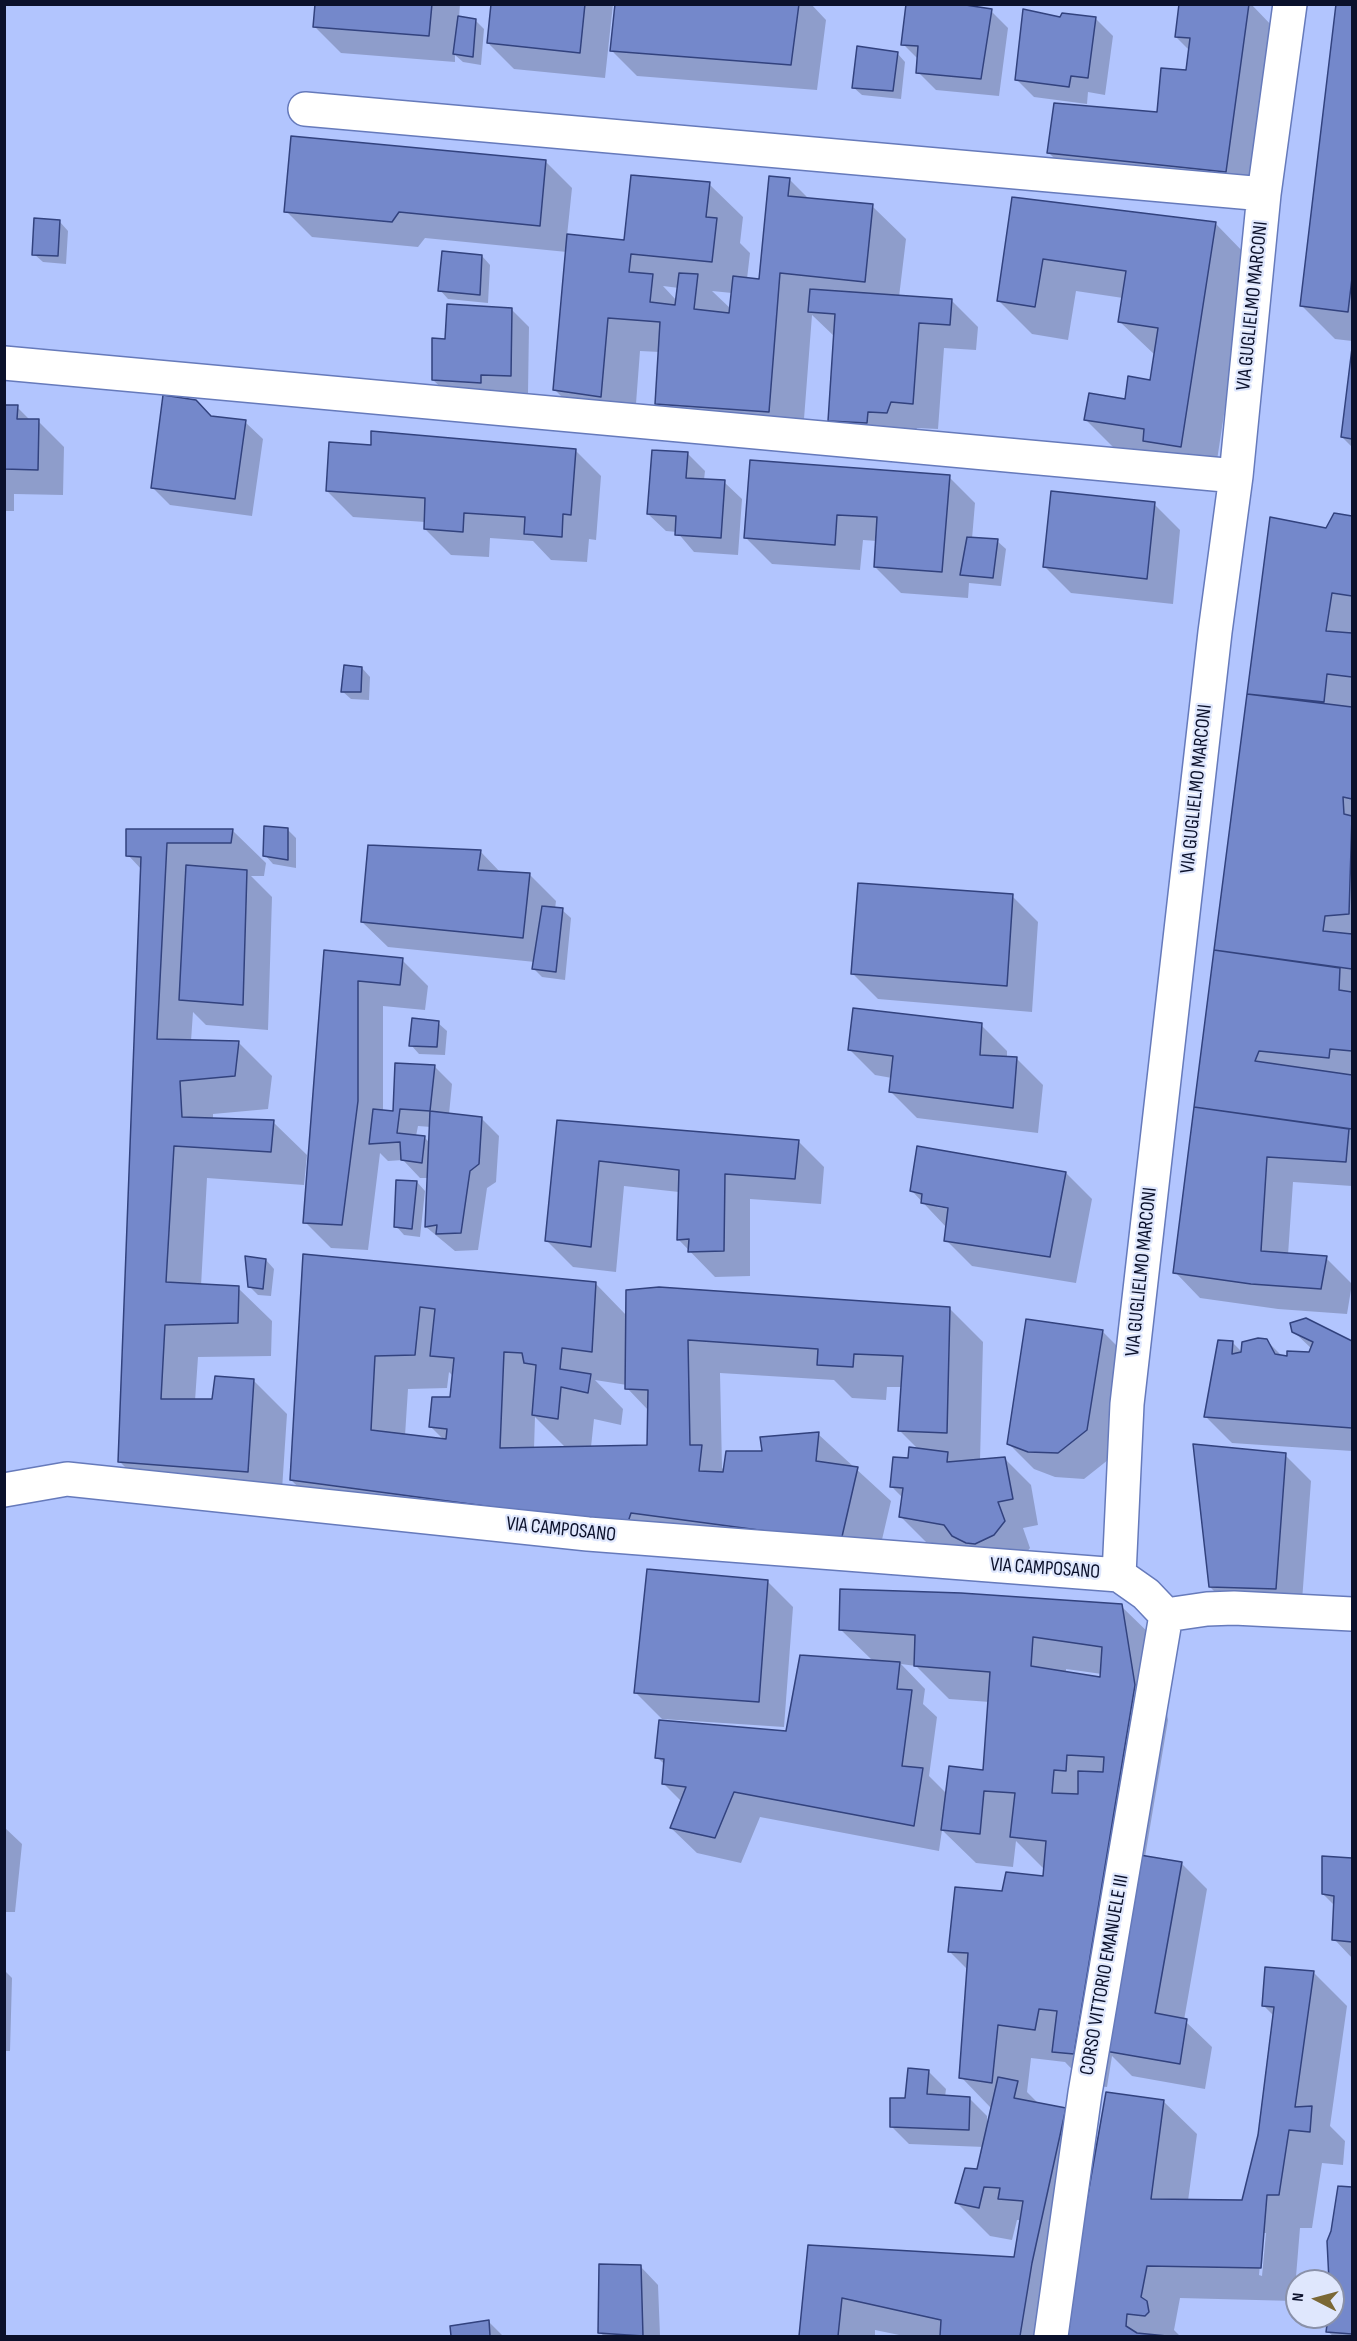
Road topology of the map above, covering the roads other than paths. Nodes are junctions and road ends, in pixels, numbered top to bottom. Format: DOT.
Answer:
graph roads {
  1 [pos="1290,4"];
  2 [pos="305,109"];
  3 [pos="1264,195"];
  4 [pos="4,363"];
  5 [pos="1236,476"];
  6 [pos="4,1490"];
  7 [pos="1119,1575"];
  8 [pos="1353,1614"];
  9 [pos="1166,1615"];
  10 [pos="1051,2337"];
  1 -- 3 [label="street, VIA GUGLIELMO MARCONI"];
  2 -- 3 [label="street"];
  3 -- 5 [label="street, VIA GUGLIELMO MARCONI"];
  4 -- 5 [label="street"];
  5 -- 7 [label="street, VIA GUGLIELMO MARCONI"];
  6 -- 7 [label="street, VIA CAMPOSANO"];
  7 -- 9 [label="street"];
  8 -- 9 [label="street"];
  9 -- 10 [label="street, CORSO VITTORIO EMANUELE III"];
}
